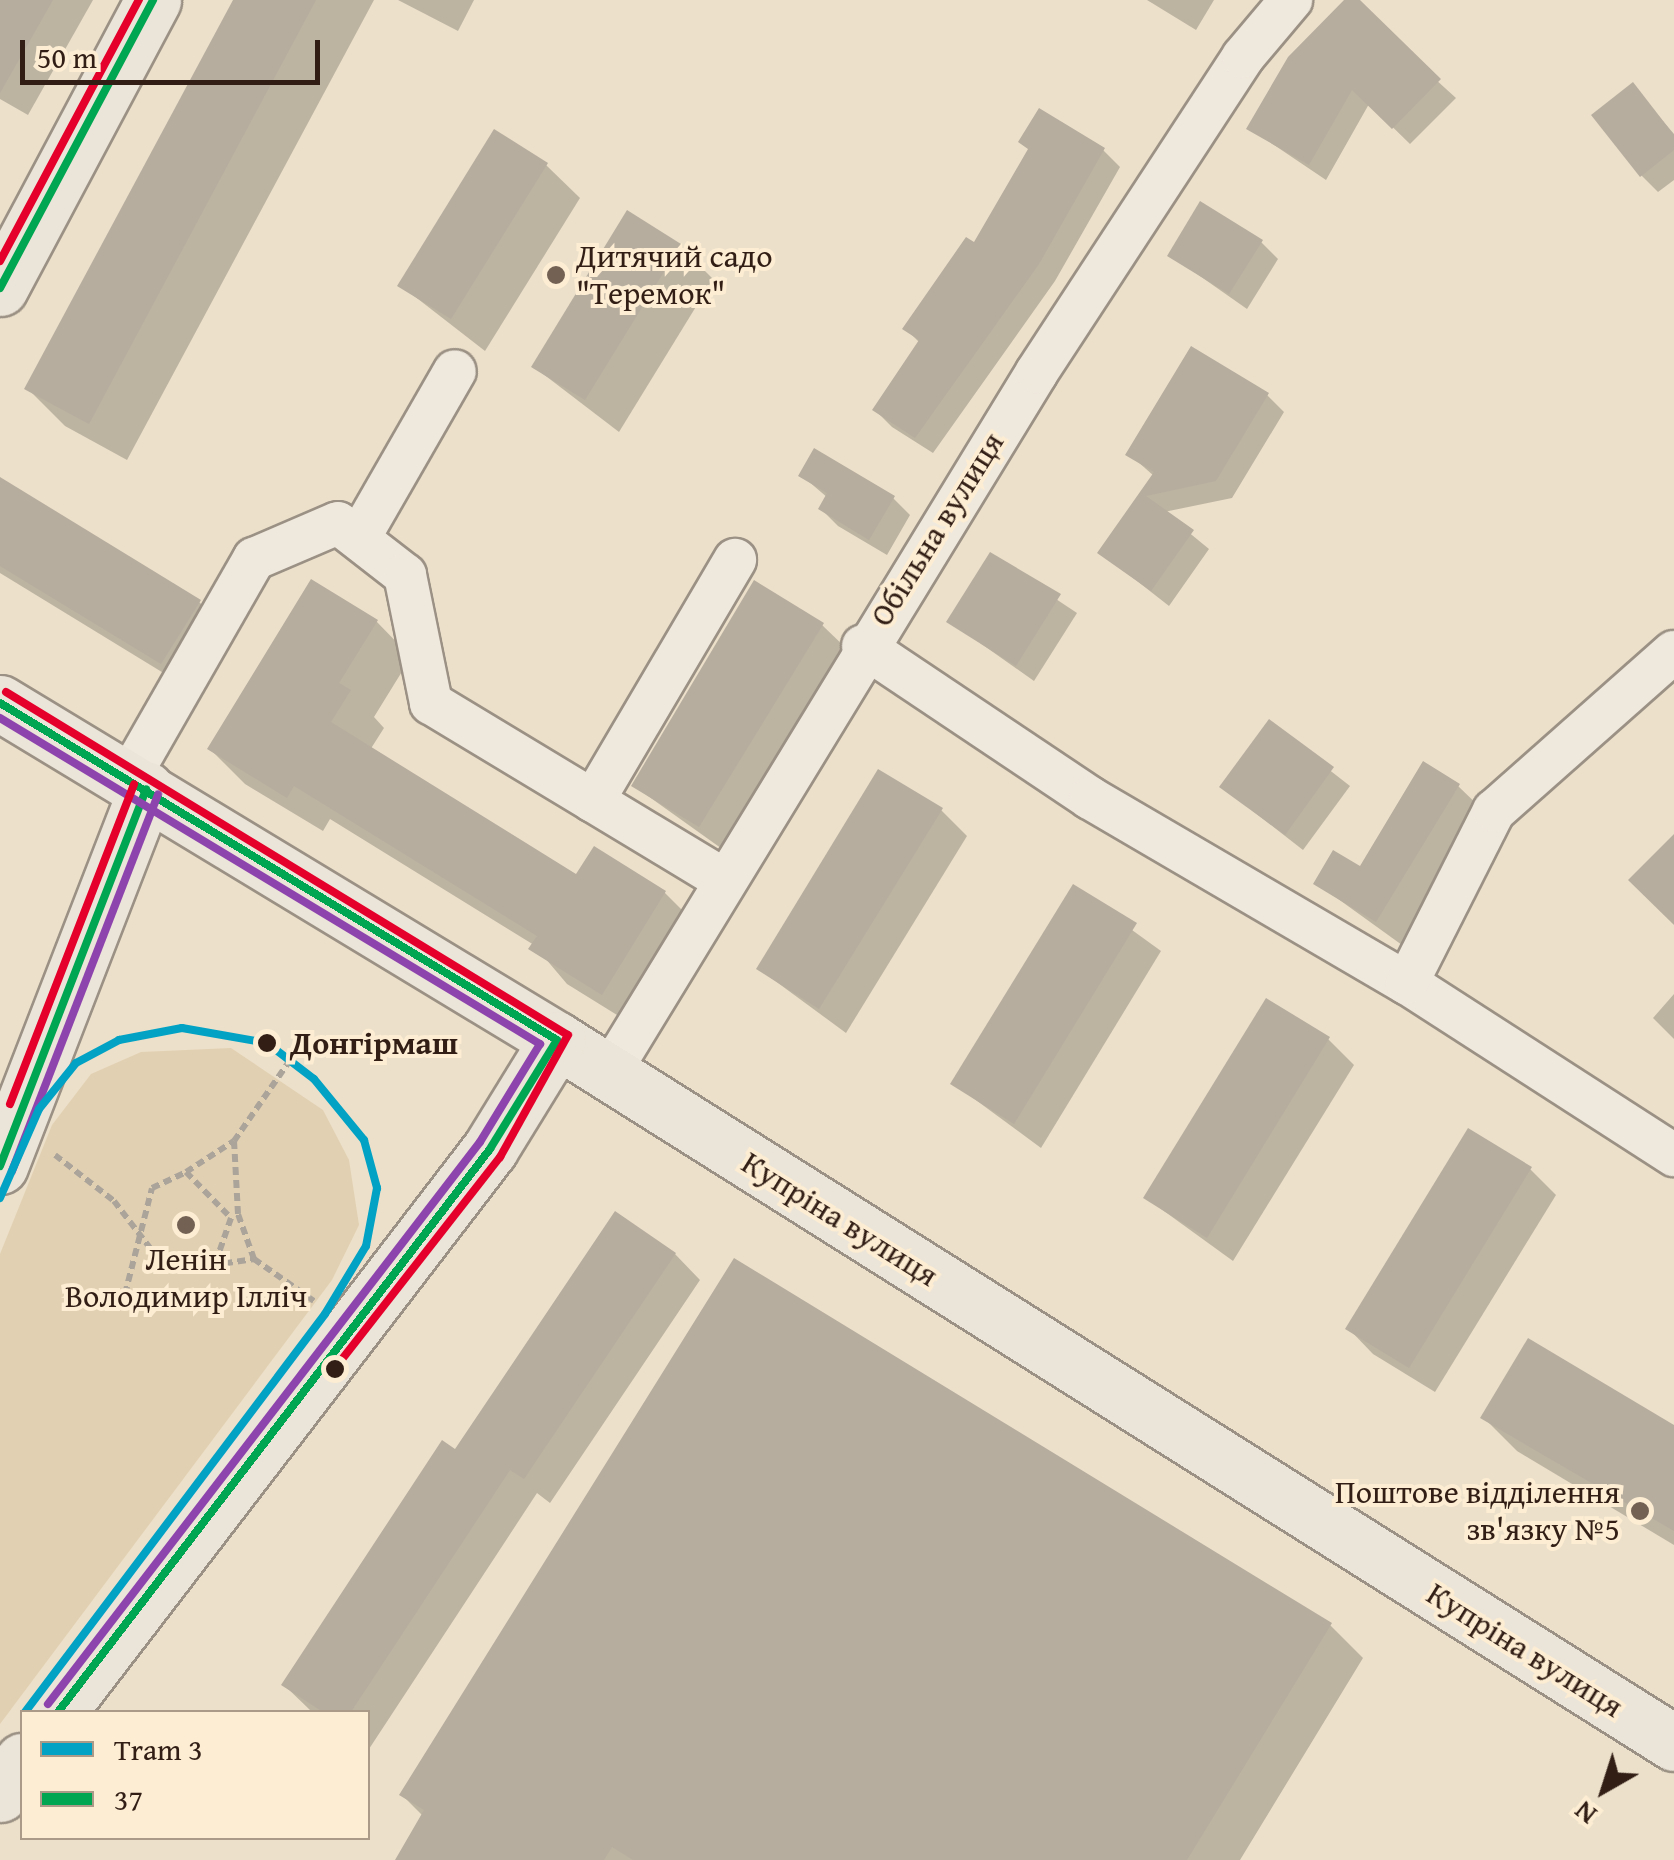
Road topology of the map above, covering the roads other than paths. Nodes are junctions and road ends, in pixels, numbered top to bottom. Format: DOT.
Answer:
graph roads {
  1 [pos="154,0"];
  2 [pos="1291,0"];
  3 [pos="0,288"];
  4 [pos="455,370"];
  5 [pos="360,536"];
  6 [pos="735,560"];
  7 [pos="864,646"];
  8 [pos="1674,652"];
  9 [pos="0,703"];
  10 [pos="137,784"];
  11 [pos="593,801"];
  12 [pos="724,880"];
  13 [pos="1407,983"];
  14 [pos="557,1040"];
  15 [pos="609,1074"];
  16 [pos="9,1143"];
  17 [pos="1674,1155"];
  18 [pos="60,1710"];
  19 [pos="1674,1744"];
  20 [pos="20,1764"];
  21 [pos="0,1794"];
  1 -- 3 [label="main road"];
  2 -- 7 [label="street, Обільна вулиця"];
  4 -- 5 [label="street"];
  5 -- 10 [label="street"];
  5 -- 11 [label="street"];
  6 -- 11 [label="street"];
  7 -- 12 [label="street, Обільна вулиця"];
  7 -- 13 [label="street"];
  8 -- 13 [label="street"];
  9 -- 10 [label="main road, Купріна вулиця"];
  10 -- 14 [label="main road, Купріна вулиця"];
  10 -- 16 [label="main road"];
  11 -- 12 [label="street"];
  12 -- 15 [label="street, Обільна вулиця"];
  13 -- 17 [label="street"];
  14 -- 15 [label="main road, Купріна вулиця"];
  14 -- 18 [label="main road"];
  15 -- 19 [label="main road, Купріна вулиця"];
  20 -- 21 [label="main road"];
}
